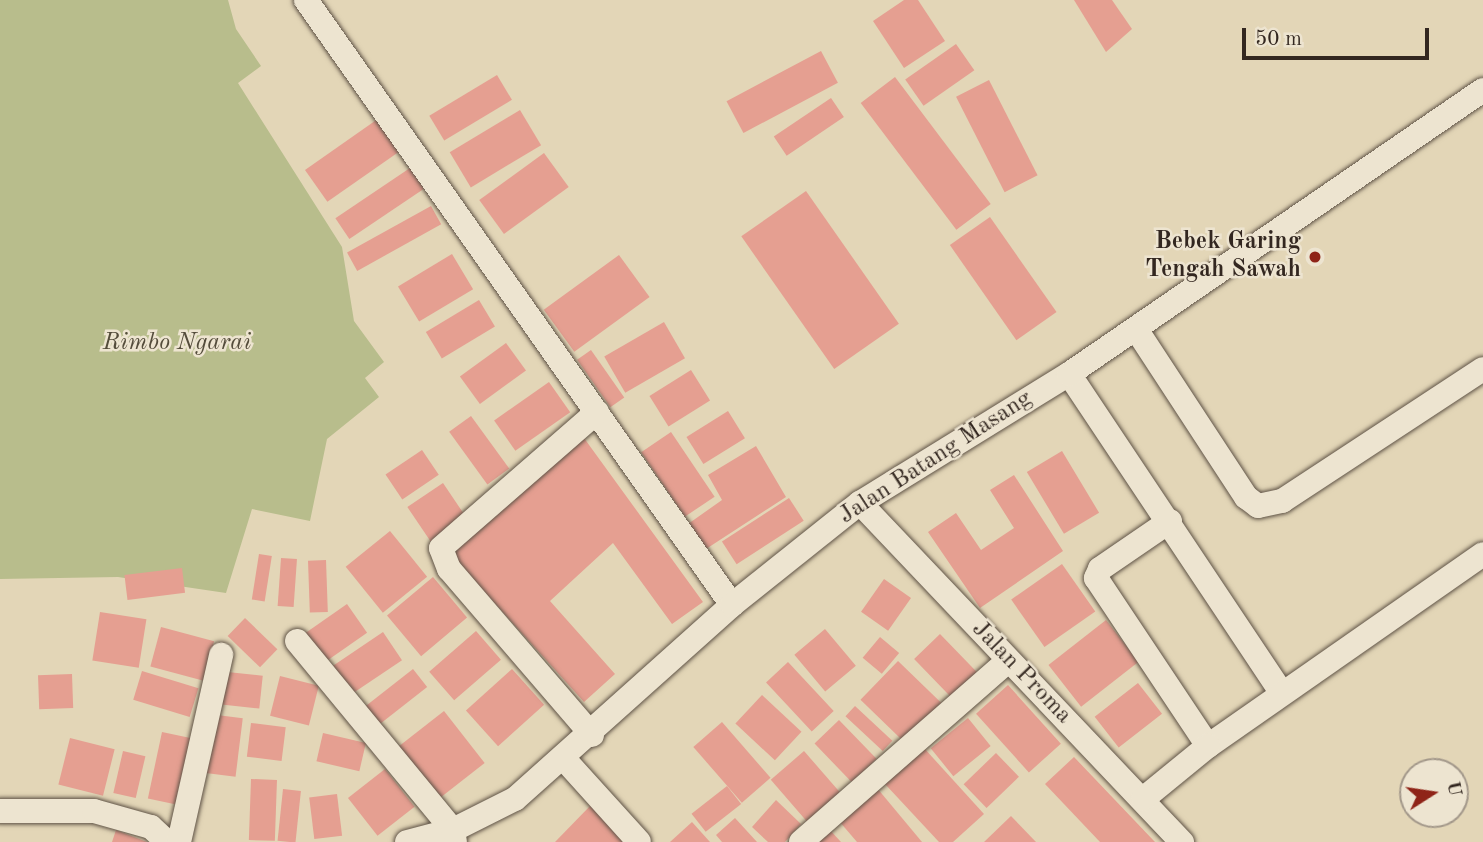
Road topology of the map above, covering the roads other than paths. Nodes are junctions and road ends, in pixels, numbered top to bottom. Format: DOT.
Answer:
graph roads {
  1 [pos="306,0"];
  2 [pos="1483,90"];
  3 [pos="1136,329"];
  4 [pos="1483,369"];
  5 [pos="1069,374"];
  6 [pos="597,412"];
  7 [pos="860,503"];
  8 [pos="1170,521"];
  9 [pos="1483,554"];
  10 [pos="732,605"];
  11 [pos="297,641"];
  12 [pos="221,655"];
  13 [pos="1008,662"];
  14 [pos="1282,693"];
  15 [pos="592,735"];
  16 [pos="1208,746"];
  17 [pos="565,760"];
  18 [pos="1143,799"];
  19 [pos="0,811"];
  20 [pos="454,836"];
  21 [pos="167,842"];
  22 [pos="179,842"];
  23 [pos="407,842"];
  24 [pos="639,842"];
  25 [pos="801,842"];
  26 [pos="1182,842"];
  1 -- 6 [label="street"];
  2 -- 3 [label="street, Jalan Batang Masang"];
  3 -- 4 [label="street"];
  3 -- 5 [label="street, Jalan Batang Masang"];
  5 -- 7 [label="street, Jalan Batang Masang"];
  5 -- 8 [label="street"];
  6 -- 10 [label="street"];
  6 -- 15 [label="street"];
  7 -- 10 [label="street, Jalan Batang Masang"];
  7 -- 13 [label="street, Jalan Proma"];
  8 -- 14 [label="street"];
  8 -- 16 [label="street"];
  9 -- 14 [label="street"];
  10 -- 15 [label="street, Jalan Batang Masang"];
  11 -- 20 [label="street"];
  12 -- 22 [label="street"];
  13 -- 18 [label="street, Jalan Proma"];
  13 -- 25 [label="street"];
  14 -- 16 [label="street"];
  15 -- 17 [label="street, Jalan Batang Masang"];
  16 -- 18 [label="street"];
  17 -- 20 [label="street, Jalan Batang Masang"];
  17 -- 24 [label="street"];
  18 -- 26 [label="street, Jalan Proma"];
  19 -- 21 [label="street"];
  20 -- 23 [label="street, Jalan Batang Masang"];
}
